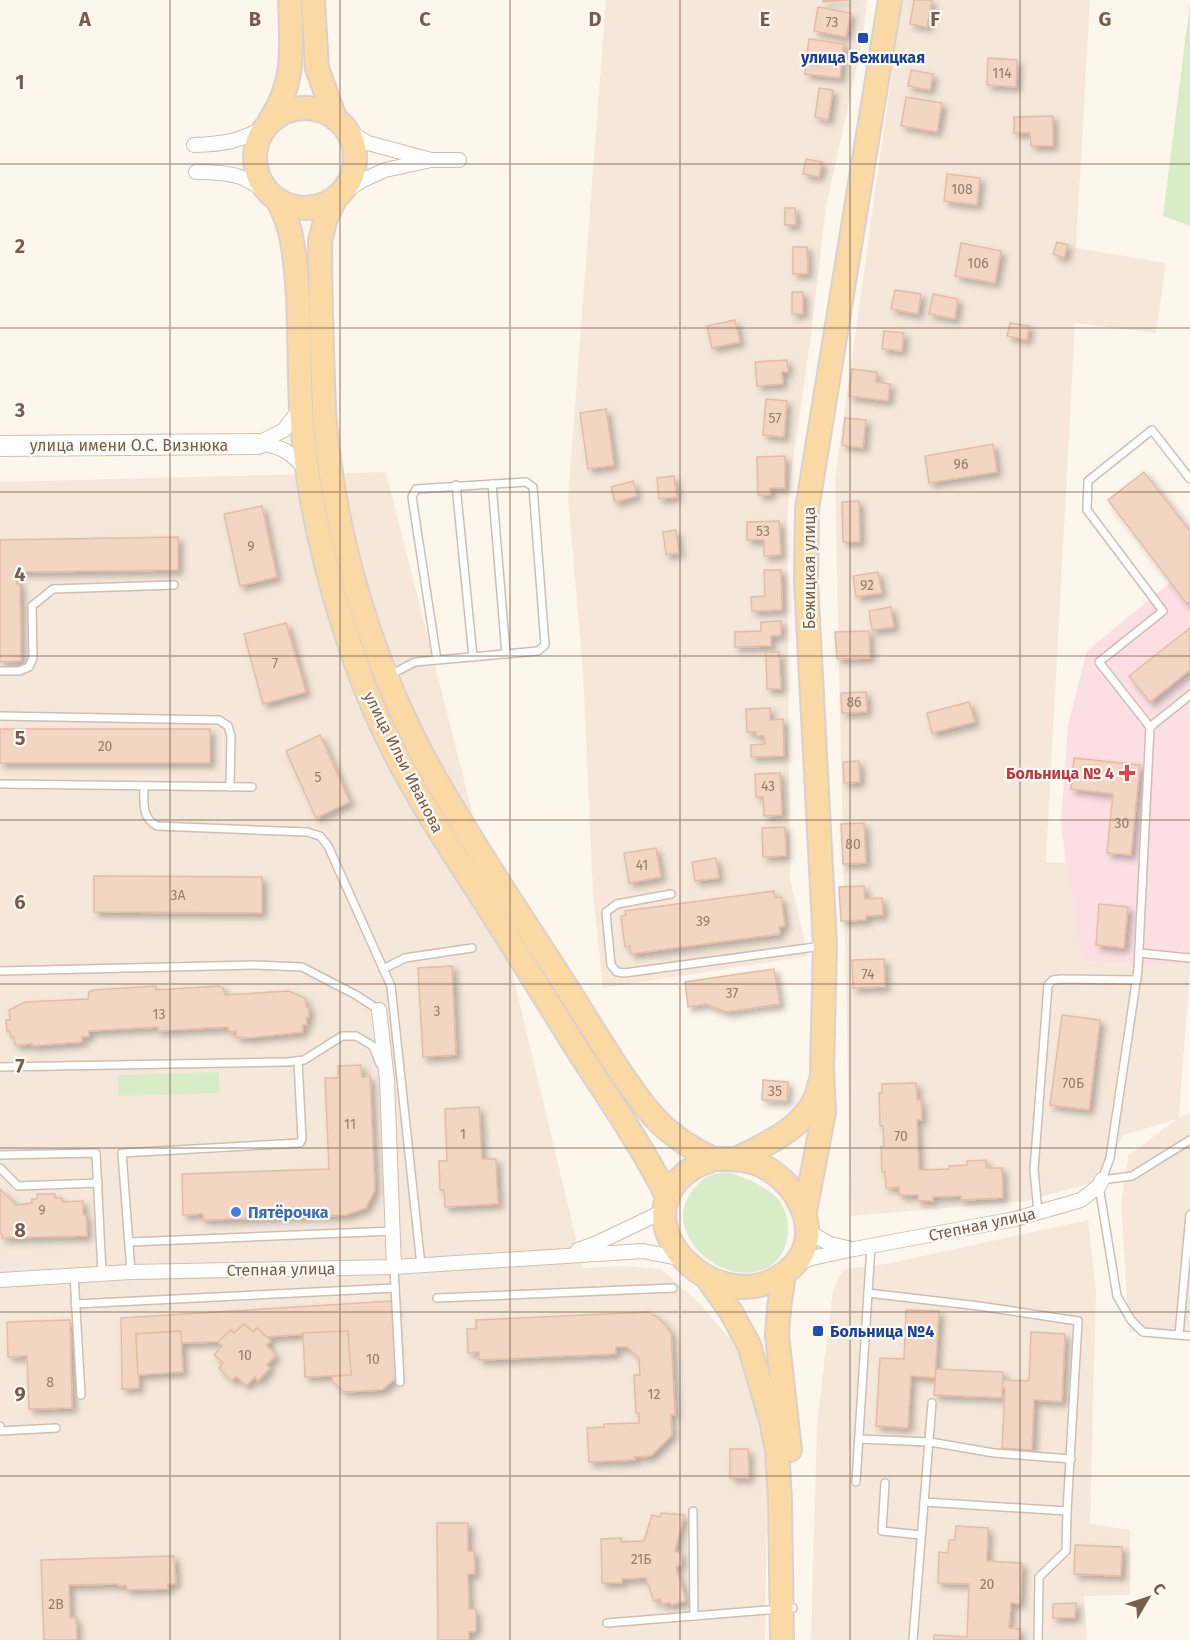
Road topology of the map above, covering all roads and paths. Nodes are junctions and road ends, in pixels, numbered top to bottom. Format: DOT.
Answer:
graph roads {
  1 [pos="290,0"];
  2 [pos="313,0"];
  3 [pos="890,0"];
  4 [pos="342,125"];
  5 [pos="266,126"];
  6 [pos="194,145"];
  7 [pos="431,160"];
  8 [pos="459,160"];
  9 [pos="196,172"];
  10 [pos="336,197"];
  11 [pos="278,200"];
  12 [pos="301,407"];
  13 [pos="258,444"];
  14 [pos="0,446"];
  15 [pos="309,474"];
  16 [pos="1190,479"];
  17 [pos="492,484"];
  18 [pos="456,485"];
  19 [pos="174,585"];
  20 [pos="506,654"];
  21 [pos="473,657"];
  22 [pos="437,660"];
  23 [pos="0,672"];
  24 [pos="387,676"];
  25 [pos="1190,695"];
  26 [pos="0,716"];
  27 [pos="1150,727"];
  28 [pos="0,784"];
  29 [pos="144,786"];
  30 [pos="230,787"];
  31 [pos="252,787"];
  32 [pos="671,894"];
  33 [pos="825,945"];
  34 [pos="472,948"];
  35 [pos="1139,953"];
  36 [pos="1190,958"];
  37 [pos="383,969"];
  38 [pos="0,971"];
  39 [pos="1137,980"];
  40 [pos="379,1010"];
  41 [pos="298,1061"];
  42 [pos="0,1067"];
  43 [pos="822,1070"];
  44 [pos="387,1080"];
  45 [pos="1190,1140"];
  46 [pos="0,1155"];
  47 [pos="725,1159"];
  48 [pos="0,1168"];
  49 [pos="98,1183"];
  50 [pos="1100,1183"];
  51 [pos="666,1204"];
  52 [pos="1038,1212"];
  53 [pos="1190,1215"];
  54 [pos="806,1221"];
  55 [pos="393,1230"];
  56 [pos="130,1242"];
  57 [pos="871,1246"];
  58 [pos="854,1249"];
  59 [pos="562,1256"];
  60 [pos="683,1259"];
  61 [pos="421,1265"];
  62 [pos="394,1267"];
  63 [pos="790,1269"];
  64 [pos="131,1272"];
  65 [pos="102,1273"];
  66 [pos="74,1275"];
  67 [pos="707,1278"];
  68 [pos="0,1280"];
  69 [pos="395,1288"];
  70 [pos="673,1288"];
  71 [pos="868,1293"];
  72 [pos="437,1298"];
  73 [pos="75,1304"];
  74 [pos="1179,1335"];
  75 [pos="1190,1336"];
  76 [pos="400,1382"];
  77 [pos="81,1395"];
  78 [pos="932,1403"];
  79 [pos="0,1426"];
  80 [pos="56,1428"];
  81 [pos="859,1439"];
  82 [pos="930,1442"];
  83 [pos="1071,1459"];
  84 [pos="856,1482"];
  85 [pos="885,1483"];
  86 [pos="924,1503"];
  87 [pos="693,1511"];
  88 [pos="1067,1511"];
  89 [pos="921,1535"];
  90 [pos="787,1608"];
  91 [pos="694,1616"];
  92 [pos="607,1623"];
  93 [pos="782,1640"];
  94 [pos="793,1640"];
  95 [pos="913,1640"];
  96 [pos="1038,1640"];
  1 -- 5 [label="main road"];
  2 -- 4 [label="main road"];
  3 -- 33 [label="main road, Бежицкая улица"];
  4 -- 5 [label="main road"];
  4 -- 7 [label="street"];
  4 -- 10 [label="main road"];
  5 -- 6 [label="street"];
  5 -- 11 [label="main road"];
  7 -- 8 [label="street"];
  7 -- 10 [label="street"];
  9 -- 11 [label="street"];
  10 -- 11 [label="main road"];
  10 -- 24 [label="main road, улица Ильи Иванова"];
  11 -- 12 [label="main road, улица Ильи Иванова"];
  12 -- 13 [label="street"];
  12 -- 15 [label="main road, улица Ильи Иванова"];
  13 -- 14 [label="street, улица имени О.С. Визнюка"];
  13 -- 15 [label="street"];
  15 -- 51 [label="main road, улица Ильи Иванова"];
  16 -- 27 [label="lane"];
  17 -- 18 [label="lane"];
  17 -- 20 [label="lane"];
  17 -- 20 [label="lane"];
  18 -- 21 [label="lane"];
  18 -- 22 [label="lane"];
  19 -- 23 [label="lane"];
  20 -- 21 [label="lane"];
  21 -- 22 [label="lane"];
  22 -- 24 [label="lane"];
  24 -- 47 [label="main road, улица Ильи Иванова"];
  25 -- 27 [label="lane"];
  26 -- 30 [label="lane"];
  27 -- 35 [label="lane"];
  28 -- 29 [label="lane"];
  29 -- 30 [label="lane"];
  29 -- 37 [label="lane"];
  30 -- 31 [label="lane"];
  32 -- 33 [label="lane"];
  33 -- 43 [label="main road, Бежицкая улица"];
  34 -- 37 [label="lane"];
  35 -- 36 [label="lane"];
  35 -- 39 [label="lane"];
  37 -- 61 [label="lane"];
  38 -- 40 [label="lane"];
  39 -- 50 [label="lane"];
  39 -- 52 [label="lane"];
  40 -- 44 [label="street"];
  41 -- 42 [label="lane"];
  41 -- 44 [label="lane"];
  41 -- 56 [label="lane"];
  43 -- 47 [label="main road"];
  43 -- 54 [label="main road"];
  44 -- 55 [label="street"];
  45 -- 50 [label="lane"];
  46 -- 49 [label="lane"];
  47 -- 51 [label="main road"];
  47 -- 54 [label="main road"];
  48 -- 49 [label="lane"];
  49 -- 65 [label="lane"];
  50 -- 52 [label="street, Степная улица"];
  50 -- 74 [label="lane"];
  51 -- 59 [label="street"];
  51 -- 60 [label="main road"];
  52 -- 57 [label="street, Степная улица"];
  53 -- 74 [label="lane"];
  54 -- 58 [label="street"];
  54 -- 63 [label="main road"];
  55 -- 56 [label="lane"];
  55 -- 62 [label="street"];
  56 -- 64 [label="lane"];
  57 -- 58 [label="street, Степная улица"];
  57 -- 71 [label="lane"];
  58 -- 63 [label="street, Степная улица"];
  59 -- 60 [label="street, Степная улица"];
  59 -- 61 [label="street, Степная улица"];
  60 -- 67 [label="main road"];
  61 -- 62 [label="street, Степная улица"];
  62 -- 64 [label="street, Степная улица"];
  62 -- 69 [label="lane"];
  63 -- 67 [label="main road"];
  63 -- 90 [label="main road"];
  64 -- 65 [label="street, Степная улица"];
  65 -- 66 [label="street, Степная улица"];
  66 -- 68 [label="street, Степная улица"];
  66 -- 73 [label="lane"];
  67 -- 90 [label="main road"];
  69 -- 73 [label="lane"];
  69 -- 76 [label="lane"];
  70 -- 72 [label="lane"];
  71 -- 81 [label="lane"];
  71 -- 83 [label="lane"];
  73 -- 77 [label="lane"];
  74 -- 75 [label="lane"];
  78 -- 82 [label="lane"];
  79 -- 80 [label="lane"];
  81 -- 82 [label="lane"];
  81 -- 84 [label="lane"];
  82 -- 83 [label="lane"];
  82 -- 86 [label="lane"];
  83 -- 88 [label="lane"];
  85 -- 89 [label="lane"];
  86 -- 88 [label="lane"];
  86 -- 89 [label="lane"];
  87 -- 91 [label="lane"];
  88 -- 96 [label="lane"];
  89 -- 95 [label="lane"];
  90 -- 91 [label="lane"];
  90 -- 93 [label="main road"];
  90 -- 94 [label="main road"];
  91 -- 92 [label="lane"];
}
